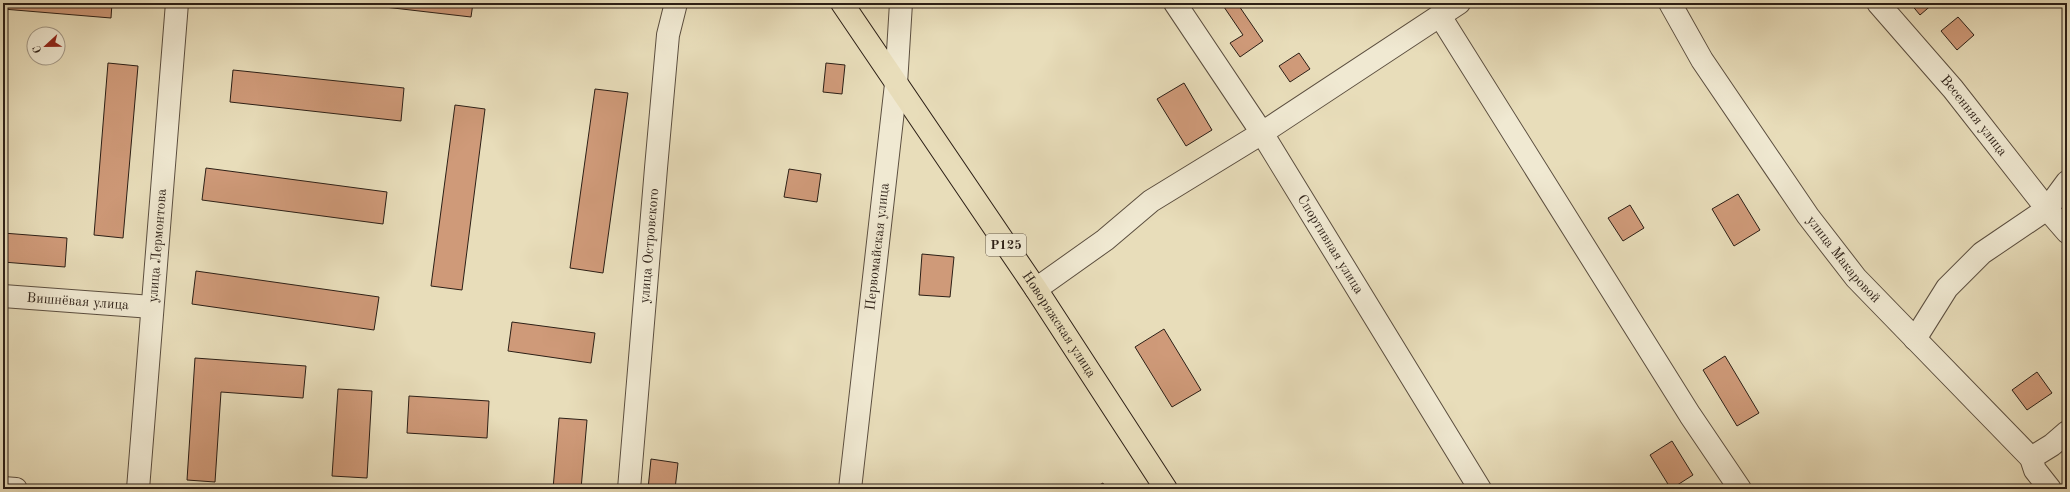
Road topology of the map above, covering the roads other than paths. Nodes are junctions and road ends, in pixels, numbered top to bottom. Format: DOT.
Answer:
graph roads {
  1 [pos="177,3"];
  2 [pos="676,3"];
  3 [pos="842,3"];
  4 [pos="901,3"];
  5 [pos="1175,3"];
  6 [pos="1459,3"];
  7 [pos="1670,3"];
  8 [pos="1878,3"];
  9 [pos="1440,16"];
  10 [pos="896,84"];
  11 [pos="1262,133"];
  12 [pos="2067,182"];
  13 [pos="2047,209"];
  14 [pos="2067,232"];
  15 [pos="1036,289"];
  16 [pos="3,296"];
  17 [pos="152,307"];
  18 [pos="1915,339"];
  19 [pos="2067,432"];
  20 [pos="2031,458"];
  21 [pos="3,488"];
  22 [pos="1164,488"];
  23 [pos="16,489"];
  24 [pos="138,489"];
  25 [pos="629,489"];
  26 [pos="850,489"];
  27 [pos="1480,489"];
  28 [pos="1740,489"];
  29 [pos="2050,489"];
  1 -- 17 [label="street, улица Лермонтова"];
  2 -- 25 [label="street, улица Островского"];
  3 -- 10 [label="main road, Новоряжская улица / Р125"];
  4 -- 10 [label="street, Первомайская улица"];
  5 -- 11 [label="street, Спортивная улица"];
  6 -- 9 [label="street"];
  7 -- 18 [label="street, улица Макаровой"];
  8 -- 13 [label="street, Весенняя улица"];
  9 -- 11 [label="street"];
  9 -- 28 [label="street"];
  10 -- 15 [label="main road, Новоряжская улица / Р125"];
  10 -- 26 [label="street, Первомайская улица"];
  11 -- 15 [label="street"];
  11 -- 27 [label="street, Спортивная улица"];
  12 -- 13 [label="street"];
  13 -- 14 [label="street, Весенняя улица"];
  13 -- 18 [label="street"];
  15 -- 22 [label="main road, Новоряжская улица / Р125"];
  16 -- 17 [label="street, Вишнёвая улица"];
  17 -- 24 [label="street, улица Лермонтова"];
  18 -- 20 [label="street, улица Макаровой"];
  19 -- 20 [label="street"];
  20 -- 29 [label="street, улица Макаровой"];
  21 -- 23 [label="street"];
}
